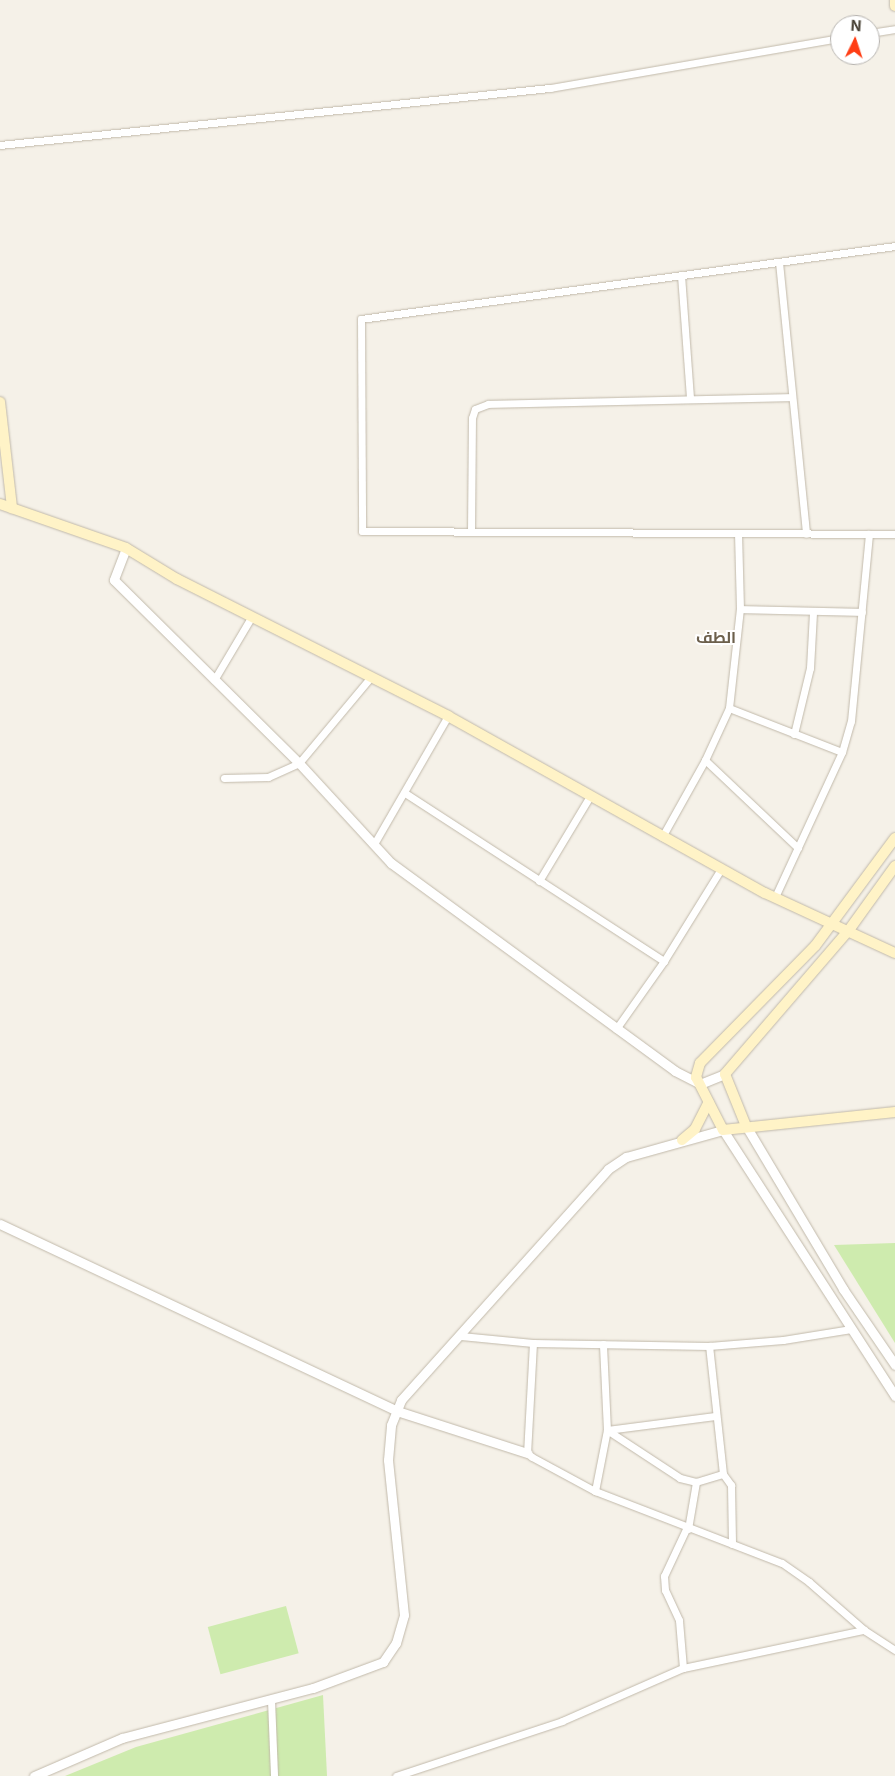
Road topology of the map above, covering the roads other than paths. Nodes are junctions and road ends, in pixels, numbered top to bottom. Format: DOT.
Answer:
graph roads {
  1 [pos="895,0"];
  2 [pos="895,6"];
  3 [pos="895,29"];
  4 [pos="880,31"];
  5 [pos="830,40"];
  6 [pos="0,145"];
  7 [pos="895,246"];
  8 [pos="779,262"];
  9 [pos="681,275"];
  10 [pos="792,397"];
  11 [pos="690,399"];
  12 [pos="0,402"];
  13 [pos="0,504"];
  14 [pos="12,508"];
  15 [pos="470,531"];
  16 [pos="738,533"];
  17 [pos="806,534"];
  18 [pos="869,534"];
  19 [pos="895,534"];
  20 [pos="126,548"];
  21 [pos="740,608"];
  22 [pos="862,612"];
  23 [pos="813,613"];
  24 [pos="252,616"];
  25 [pos="371,677"];
  26 [pos="214,680"];
  27 [pos="729,708"];
  28 [pos="448,716"];
  29 [pos="794,734"];
  30 [pos="842,752"];
  31 [pos="705,760"];
  32 [pos="299,763"];
  33 [pos="224,778"];
  34 [pos="406,793"];
  35 [pos="590,796"];
  36 [pos="662,837"];
  37 [pos="895,838"];
  38 [pos="374,844"];
  39 [pos="798,848"];
  40 [pos="895,866"];
  41 [pos="721,869"];
  42 [pos="539,881"];
  43 [pos="776,897"];
  44 [pos="833,924"];
  45 [pos="849,930"];
  46 [pos="895,953"];
  47 [pos="664,961"];
  48 [pos="616,1030"];
  49 [pos="725,1074"];
  50 [pos="700,1084"];
  51 [pos="709,1102"];
  52 [pos="895,1112"];
  53 [pos="746,1126"];
  54 [pos="723,1130"];
  55 [pos="682,1140"];
  56 [pos="0,1224"];
  57 [pos="851,1329"];
  58 [pos="461,1336"];
  59 [pos="533,1342"];
  60 [pos="603,1344"];
  61 [pos="709,1346"];
  62 [pos="895,1364"];
  63 [pos="895,1396"];
  64 [pos="397,1412"];
  65 [pos="715,1416"];
  66 [pos="607,1430"];
  67 [pos="527,1453"];
  68 [pos="723,1474"];
  69 [pos="696,1482"];
  70 [pos="595,1491"];
  71 [pos="687,1529"];
  72 [pos="732,1544"];
  73 [pos="864,1630"];
  74 [pos="895,1650"];
  75 [pos="684,1668"];
  76 [pos="271,1700"];
  77 [pos="34,1776"];
  78 [pos="274,1776"];
  79 [pos="396,1776"];
  1 -- 2 [label="main road"];
  3 -- 4 [label="street"];
  5 -- 6 [label="street"];
  7 -- 8 [label="street"];
  8 -- 9 [label="street"];
  8 -- 10 [label="street"];
  9 -- 11 [label="street"];
  9 -- 15 [label="street"];
  10 -- 11 [label="street"];
  10 -- 17 [label="street"];
  11 -- 15 [label="street"];
  12 -- 14 [label="main road"];
  13 -- 14 [label="main road"];
  14 -- 20 [label="main road"];
  15 -- 16 [label="street"];
  16 -- 17 [label="street"];
  16 -- 21 [label="street"];
  17 -- 18 [label="street"];
  18 -- 19 [label="street"];
  18 -- 22 [label="street"];
  20 -- 24 [label="main road"];
  20 -- 26 [label="street"];
  21 -- 23 [label="street"];
  21 -- 27 [label="street"];
  22 -- 23 [label="street"];
  22 -- 30 [label="street"];
  23 -- 29 [label="street"];
  24 -- 25 [label="main road"];
  24 -- 26 [label="street"];
  25 -- 28 [label="main road"];
  25 -- 32 [label="street"];
  26 -- 32 [label="street"];
  27 -- 29 [label="street"];
  27 -- 31 [label="street"];
  28 -- 34 [label="street"];
  28 -- 35 [label="main road"];
  29 -- 30 [label="street"];
  30 -- 39 [label="street"];
  31 -- 36 [label="street"];
  31 -- 39 [label="street"];
  32 -- 33 [label="street"];
  32 -- 38 [label="street"];
  34 -- 38 [label="street"];
  34 -- 42 [label="street"];
  35 -- 36 [label="main road"];
  35 -- 42 [label="street"];
  36 -- 41 [label="main road"];
  37 -- 44 [label="main road"];
  38 -- 48 [label="street"];
  39 -- 43 [label="street"];
  40 -- 45 [label="main road"];
  41 -- 43 [label="main road"];
  41 -- 47 [label="street"];
  42 -- 47 [label="street"];
  43 -- 44 [label="main road"];
  44 -- 45 [label="main road"];
  44 -- 50 [label="main road"];
  45 -- 46 [label="main road"];
  45 -- 49 [label="main road"];
  47 -- 48 [label="street"];
  48 -- 50 [label="street"];
  49 -- 50 [label="street"];
  49 -- 53 [label="main road"];
  50 -- 51 [label="main road"];
  51 -- 54 [label="main road"];
  51 -- 55 [label="main road"];
  52 -- 53 [label="main road"];
  53 -- 54 [label="main road"];
  53 -- 62 [label="street"];
  54 -- 55 [label="street"];
  54 -- 57 [label="street"];
  55 -- 58 [label="street"];
  56 -- 64 [label="street"];
  57 -- 61 [label="street"];
  57 -- 63 [label="street"];
  58 -- 59 [label="street"];
  58 -- 64 [label="street"];
  59 -- 60 [label="street"];
  59 -- 67 [label="street"];
  60 -- 61 [label="street"];
  60 -- 66 [label="street"];
  61 -- 65 [label="street"];
  64 -- 67 [label="street"];
  64 -- 76 [label="street"];
  65 -- 66 [label="street"];
  65 -- 68 [label="street"];
  66 -- 69 [label="street"];
  66 -- 70 [label="street"];
  67 -- 70 [label="street"];
  68 -- 69 [label="street"];
  68 -- 72 [label="street"];
  69 -- 71 [label="street"];
  70 -- 71 [label="street"];
  71 -- 72 [label="street"];
  71 -- 75 [label="street"];
  72 -- 73 [label="street"];
  73 -- 74 [label="street"];
  73 -- 75 [label="street"];
  75 -- 79 [label="street"];
  76 -- 77 [label="street"];
  76 -- 78 [label="street"];
}
